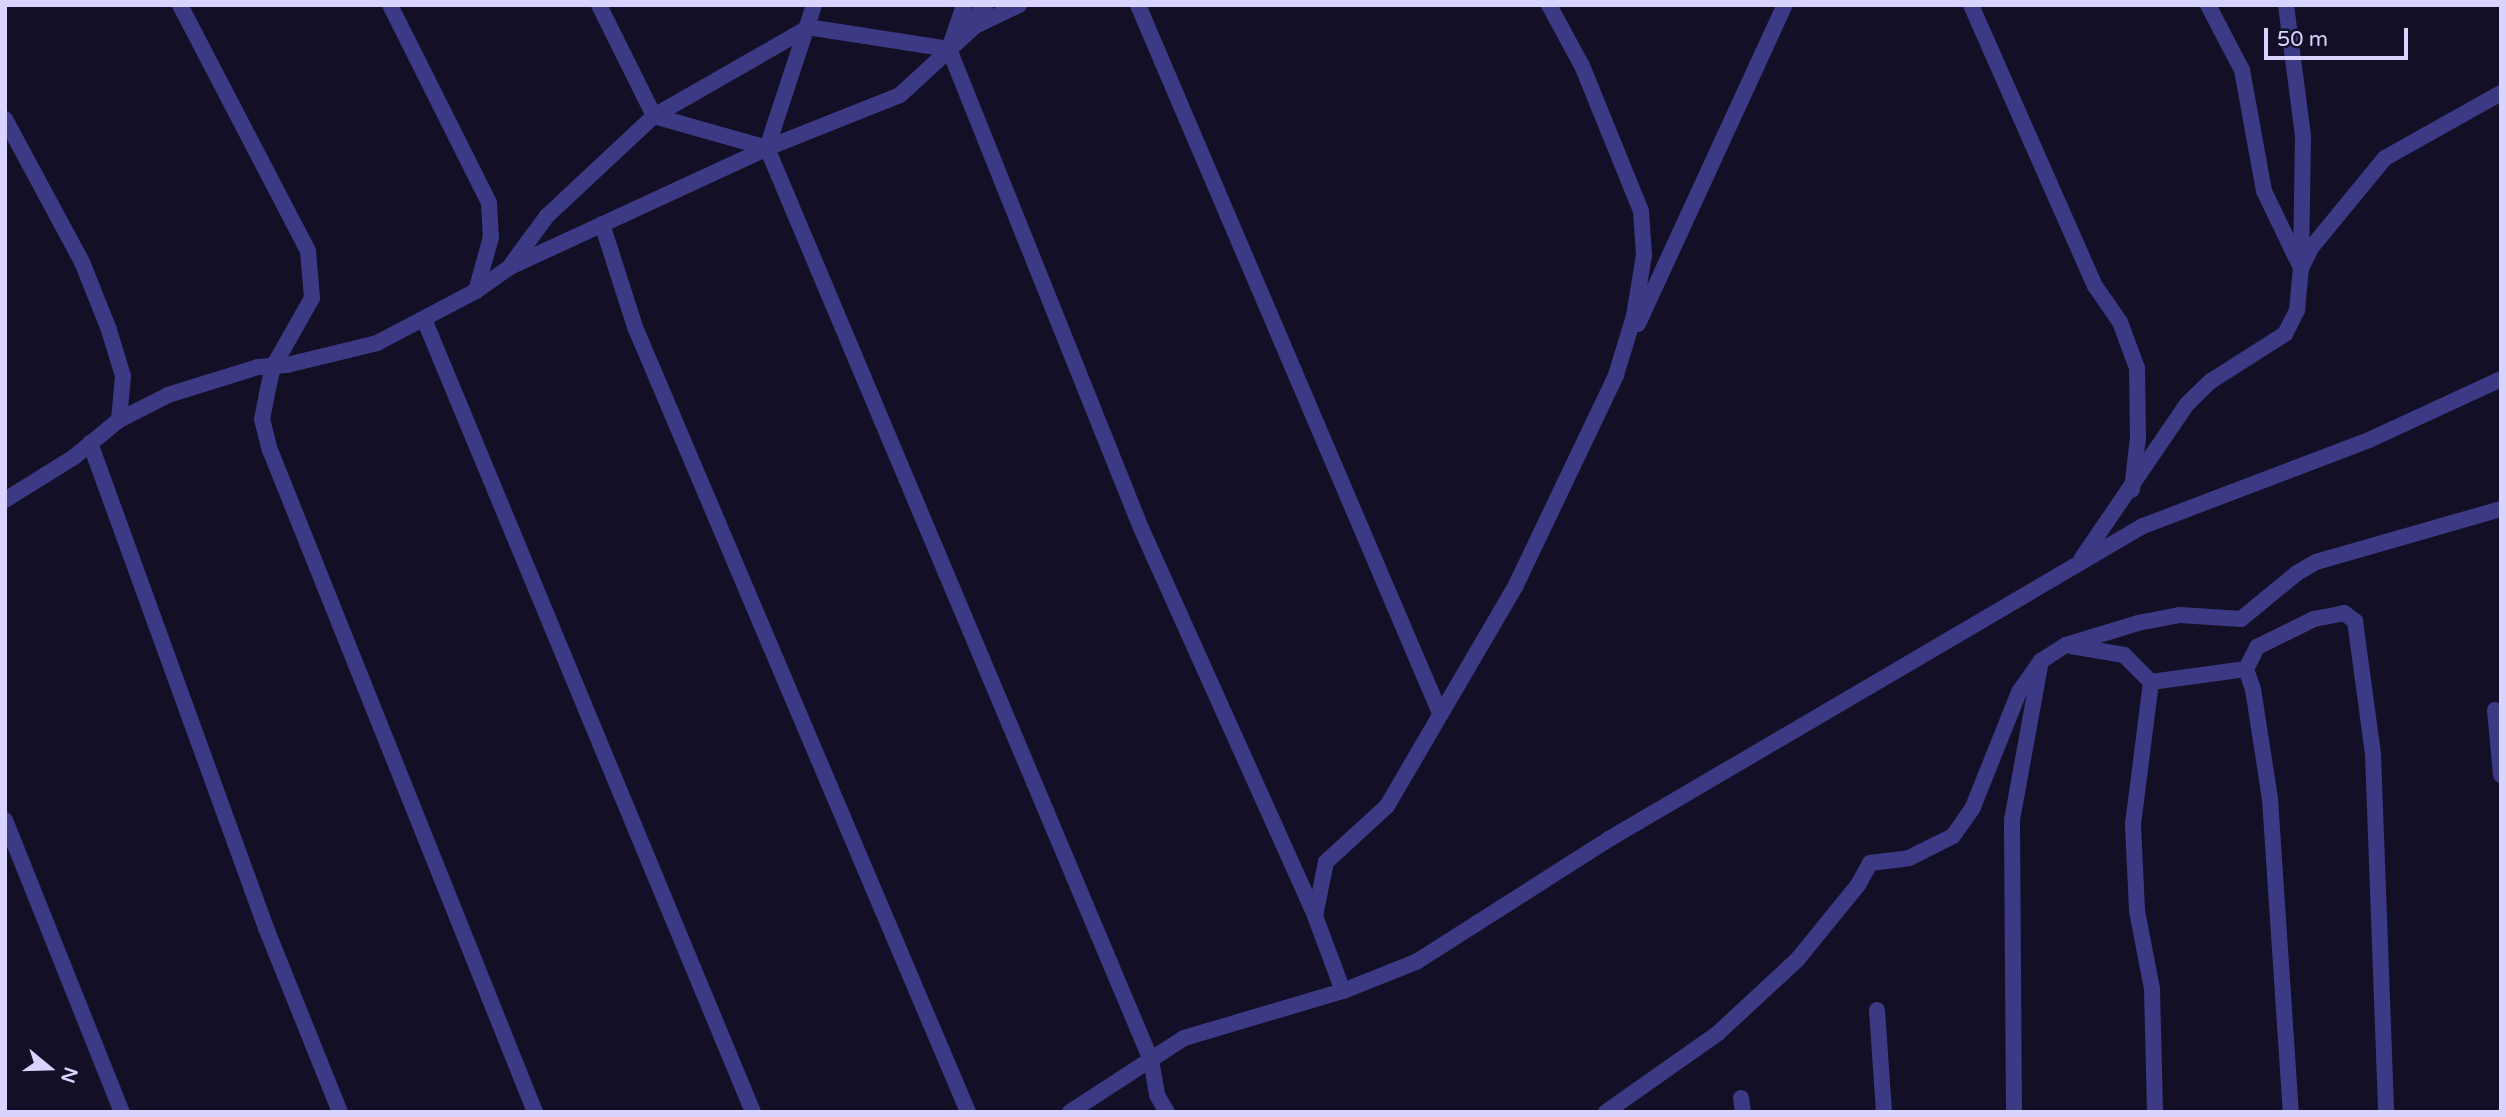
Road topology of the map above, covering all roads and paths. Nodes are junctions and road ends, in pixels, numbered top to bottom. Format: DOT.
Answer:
graph roads {
  1 [pos="180,5"];
  2 [pos="390,5"];
  3 [pos="599,5"];
  4 [pos="814,5"];
  5 [pos="964,5"];
  6 [pos="985,5"];
  7 [pos="1018,5"];
  8 [pos="1138,5"];
  9 [pos="1549,5"];
  10 [pos="1785,5"];
  11 [pos="1971,5"];
  12 [pos="2208,5"];
  13 [pos="2286,5"];
  14 [pos="807,27"];
  15 [pos="949,48"];
  16 [pos="2501,91"];
  17 [pos="654,116"];
  18 [pos="5,119"];
  19 [pos="767,148"];
  20 [pos="602,223"];
  21 [pos="510,267"];
  22 [pos="2301,268"];
  23 [pos="476,291"];
  24 [pos="424,319"];
  25 [pos="273,367"];
  26 [pos="1616,375"];
  27 [pos="2501,379"];
  28 [pos="119,419"];
  29 [pos="90,443"];
  30 [pos="2132,491"];
  31 [pos="5,500"];
  32 [pos="2501,509"];
  33 [pos="2077,566"];
  34 [pos="2066,645"];
  35 [pos="2041,661"];
  36 [pos="2246,669"];
  37 [pos="2151,682"];
  38 [pos="2495,710"];
  39 [pos="1440,713"];
  40 [pos="2501,775"];
  41 [pos="5,820"];
  42 [pos="1315,916"];
  43 [pos="1343,991"];
  44 [pos="1877,1010"];
  45 [pos="1151,1060"];
  46 [pos="122,1112"];
  47 [pos="340,1112"];
  48 [pos="535,1112"];
  49 [pos="753,1112"];
  50 [pos="968,1112"];
  51 [pos="1070,1112"];
  52 [pos="1167,1112"];
  53 [pos="1606,1112"];
  54 [pos="1884,1112"];
  55 [pos="2014,1112"];
  56 [pos="2155,1112"];
  57 [pos="2291,1112"];
  58 [pos="2386,1112"];
  1 -- 25 [label="street"];
  2 -- 23 [label="street"];
  3 -- 17 [label="street"];
  4 -- 14 [label="street"];
  5 -- 15 [label="street"];
  6 -- 15 [label="street"];
  7 -- 15 [label="street"];
  8 -- 39 [label="street"];
  9 -- 26 [label="street"];
  10 -- 26 [label="street"];
  11 -- 30 [label="street"];
  12 -- 22 [label="street"];
  13 -- 22 [label="street"];
  14 -- 15 [label="street"];
  14 -- 17 [label="street"];
  14 -- 19 [label="street"];
  15 -- 19 [label="street"];
  15 -- 42 [label="street"];
  16 -- 22 [label="street"];
  17 -- 19 [label="street"];
  17 -- 21 [label="street"];
  18 -- 28 [label="street"];
  19 -- 20 [label="street"];
  19 -- 45 [label="street"];
  20 -- 21 [label="street"];
  20 -- 50 [label="street"];
  21 -- 23 [label="street"];
  22 -- 30 [label="street"];
  23 -- 24 [label="street"];
  24 -- 25 [label="street"];
  24 -- 49 [label="street"];
  25 -- 28 [label="street"];
  25 -- 48 [label="street"];
  26 -- 39 [label="street"];
  27 -- 33 [label="street"];
  28 -- 29 [label="street"];
  29 -- 31 [label="street"];
  29 -- 47 [label="street"];
  30 -- 33 [label="street"];
  32 -- 34 [label="street"];
  33 -- 43 [label="street"];
  34 -- 35 [label="street"];
  34 -- 37 [label="street"];
  35 -- 53 [label="street"];
  35 -- 55 [label="street"];
  36 -- 37 [label="street"];
  36 -- 57 [label="street"];
  36 -- 58 [label="street"];
  37 -- 56 [label="street"];
  38 -- 40 [label="street"];
  39 -- 42 [label="street"];
  41 -- 46 [label="street"];
  42 -- 43 [label="street"];
  43 -- 45 [label="street"];
  44 -- 54 [label="street"];
  45 -- 51 [label="street"];
  45 -- 52 [label="street"];
}
